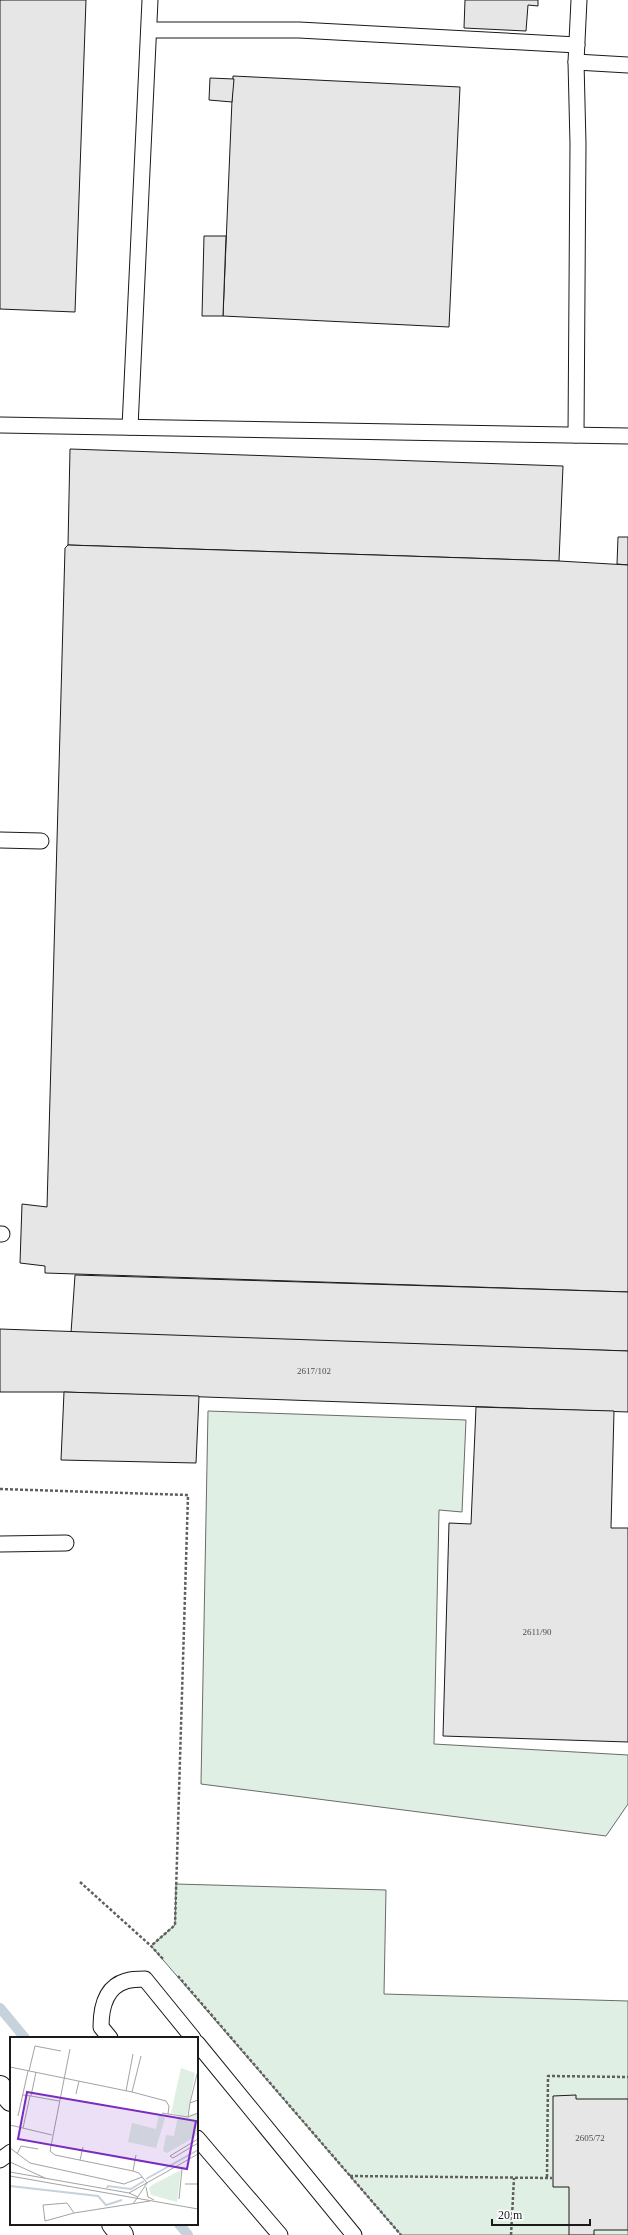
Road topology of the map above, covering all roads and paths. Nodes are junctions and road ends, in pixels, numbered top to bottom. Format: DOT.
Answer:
graph roads {
  1 [pos="150,0"];
  2 [pos="579,0"];
  3 [pos="149,30"];
  4 [pos="577,45"];
  5 [pos="576,62"];
  6 [pos="628,65"];
  7 [pos="0,425"];
  8 [pos="130,427"];
  9 [pos="576,435"];
  10 [pos="628,436"];
  11 [pos="0,840"];
  12 [pos="41,841"];
  13 [pos="0,1488"];
  14 [pos="66,1543"];
  15 [pos="0,1544"];
  16 [pos="80,1882"];
  17 [pos="151,1946"];
  18 [pos="167,1964"];
  19 [pos="177,1976"];
  20 [pos="109,2037"];
  21 [pos="192,2037"];
  22 [pos="198,2043"];
  23 [pos="628,2077"];
  24 [pos="0,2087"];
  25 [pos="10,2099"];
  26 [pos="198,2139"];
  27 [pos="10,2153"];
  28 [pos="0,2160"];
  29 [pos="350,2176"];
  30 [pos="514,2177"];
  31 [pos="546,2178"];
  32 [pos="552,2178"];
  33 [pos="114,2225"];
  34 [pos="122,2235"];
  35 [pos="280,2235"];
  36 [pos="354,2235"];
  37 [pos="401,2235"];
  38 [pos="511,2235"];
  1 -- 3 [label="lane"];
  2 -- 4 [label="lane"];
  3 -- 4 [label="lane"];
  3 -- 8 [label="lane"];
  4 -- 5 [label="lane"];
  5 -- 6 [label="lane"];
  5 -- 9 [label="lane"];
  7 -- 8 [label="lane"];
  8 -- 9 [label="lane"];
  9 -- 10 [label="lane"];
  11 -- 12 [label="lane"];
  13 -- 17 [label="path"];
  14 -- 15 [label="lane"];
  16 -- 17 [label="path"];
  17 -- 18 [label="path"];
  19 -- 29 [label="path"];
  20 -- 21 [label="lane"];
  22 -- 36 [label="lane"];
  23 -- 31 [label="path"];
  24 -- 25 [label="street"];
  26 -- 35 [label="lane"];
  27 -- 28 [label="lane"];
  29 -- 30 [label="path"];
  29 -- 37 [label="path"];
  30 -- 31 [label="path"];
  30 -- 38 [label="path"];
  31 -- 32 [label="path"];
  33 -- 34 [label="street"];
}
